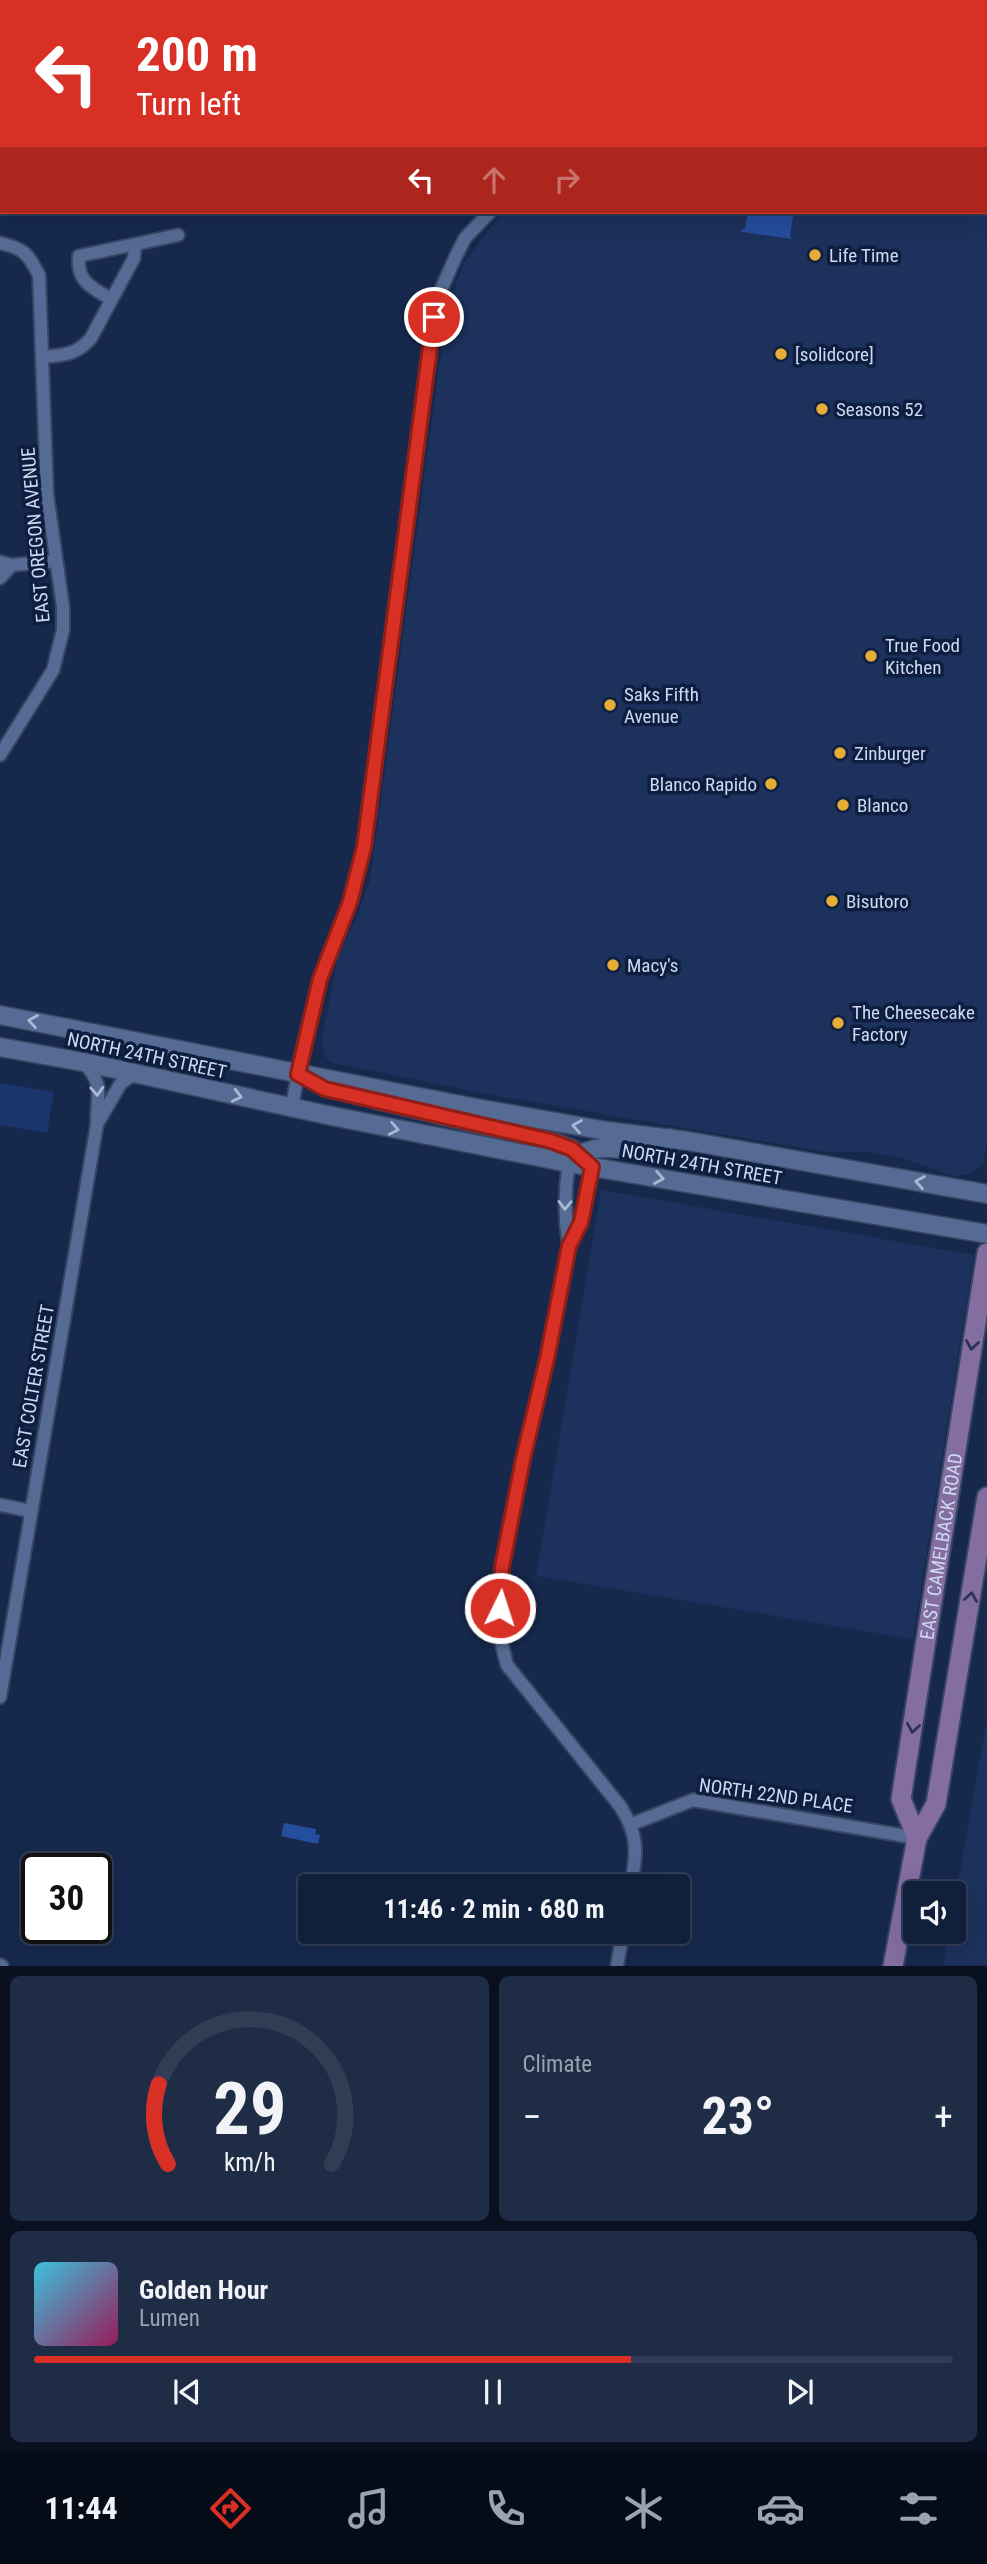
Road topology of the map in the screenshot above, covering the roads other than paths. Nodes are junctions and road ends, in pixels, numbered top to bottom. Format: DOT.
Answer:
graph roads {
  1 [pos="488,214"];
  2 [pos="178,235"];
  3 [pos="0,243"];
  4 [pos="135,246"];
  5 [pos="111,299"];
  6 [pos="42,356"];
  7 [pos="56,561"];
  8 [pos="6,563"];
  9 [pos="0,578"];
  10 [pos="0,755"];
  11 [pos="0,1015"];
  12 [pos="0,1047"];
  13 [pos="83,1062"];
  14 [pos="135,1073"];
  15 [pos="298,1074"];
  16 [pos="292,1107"];
  17 [pos="97,1124"];
  18 [pos="669,1138"];
  19 [pos="580,1162"];
  20 [pos="987,1194"];
  21 [pos="987,1234"];
  22 [pos="569,1246"];
  23 [pos="987,1253"];
  24 [pos="987,1496"];
  25 [pos="0,1505"];
  26 [pos="31,1511"];
  27 [pos="0,1697"];
  28 [pos="632,1824"];
  29 [pos="917,1838"];
  30 [pos="633,1874"];
  31 [pos="621,1944"];
  32 [pos="617,1965"];
  33 [pos="893,1965"];
  1 -- 15 [label="street"];
  2 -- 4 [label="street"];
  3 -- 6 [label="street, EAST OREGON AVENUE"];
  4 -- 5 [label="street"];
  4 -- 5 [label="street"];
  5 -- 6 [label="street"];
  6 -- 7 [label="street, EAST OREGON AVENUE"];
  7 -- 8 [label="street"];
  7 -- 10 [label="street, EAST OREGON AVENUE"];
  8 -- 9 [label="street"];
  15 -- 11 [label="main road, NORTH 24TH STREET, one-way"];
  12 -- 13 [label="main road, NORTH 24TH STREET"];
  13 -- 14 [label="main road, NORTH 24TH STREET"];
  13 -- 17 [label="street, EAST COLTER STREET, one-way"];
  14 -- 16 [label="main road, NORTH 24TH STREET, one-way"];
  14 -- 17 [label="street, EAST COLTER STREET"];
  15 -- 16 [label="street"];
  18 -- 15 [label="main road, NORTH 24TH STREET, one-way"];
  15 -- 19 [label="main road"];
  16 -- 19 [label="main road, NORTH 24TH STREET, one-way"];
  17 -- 26 [label="street, EAST COLTER STREET"];
  18 -- 19 [label="main road"];
  20 -- 18 [label="main road, NORTH 24TH STREET, one-way"];
  19 -- 21 [label="main road, NORTH 24TH STREET, one-way"];
  19 -- 22 [label="street"];
  19 -- 22 [label="street, one-way"];
  22 -- 28 [label="street"];
  23 -- 29 [label="main road, EAST CAMELBACK ROAD, one-way"];
  29 -- 24 [label="main road, EAST CAMELBACK ROAD, one-way"];
  25 -- 26 [label="street"];
  26 -- 27 [label="street, EAST COLTER STREET"];
  28 -- 29 [label="street, NORTH 22ND PLACE"];
  28 -- 30 [label="street"];
  29 -- 33 [label="main road, EAST CAMELBACK ROAD"];
  31 -- 32 [label="street"];
}
